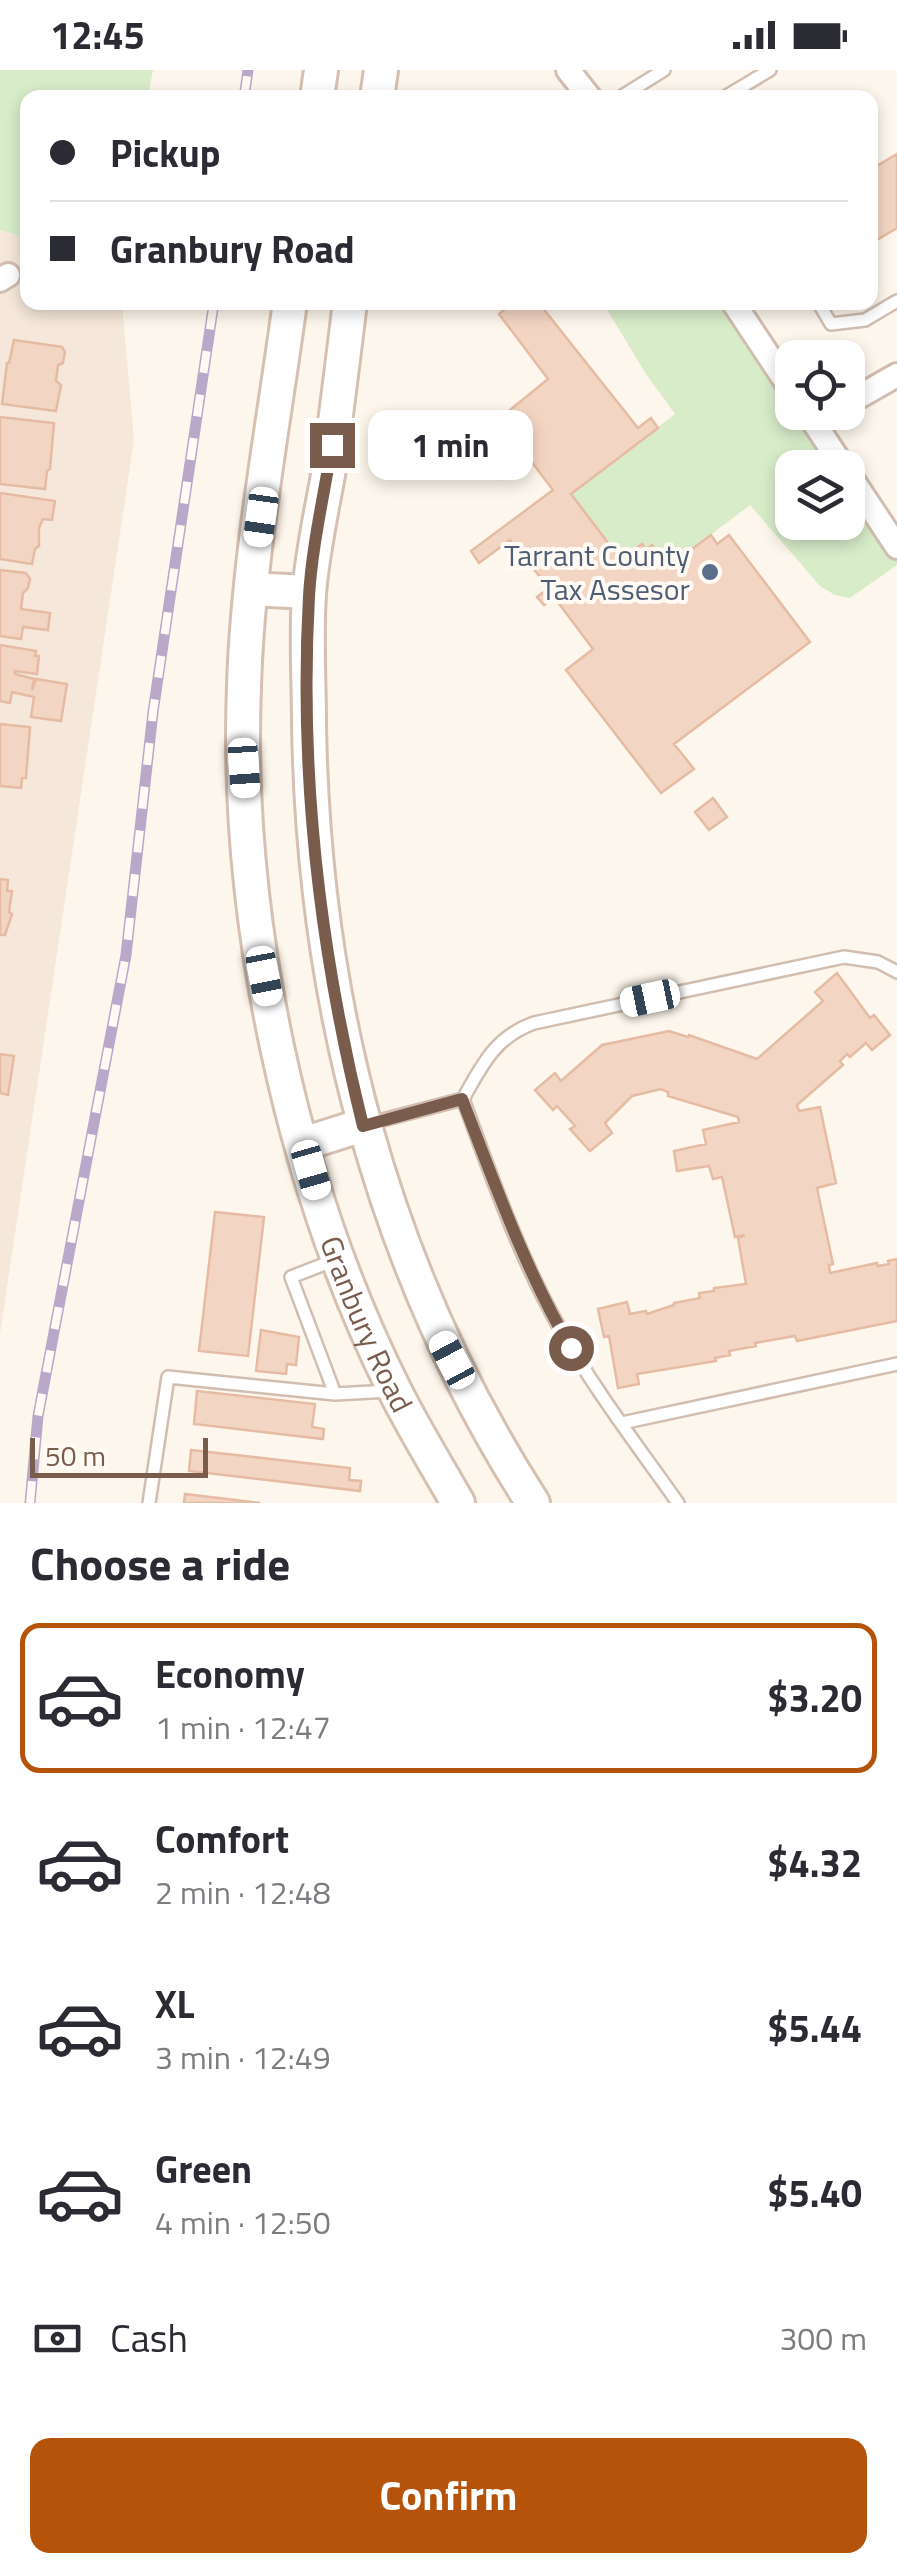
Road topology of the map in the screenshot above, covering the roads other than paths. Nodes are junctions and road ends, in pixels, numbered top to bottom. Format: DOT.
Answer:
graph roads {
  1 [pos="568,70"];
  2 [pos="664,70"];
  3 [pos="770,70"];
  4 [pos="584,90"];
  5 [pos="632,90"];
  6 [pos="736,90"];
  7 [pos="897,302"];
  8 [pos="289,310"];
  9 [pos="349,310"];
  10 [pos="738,310"];
  11 [pos="823,310"];
  12 [pos="775,365"];
  13 [pos="897,374"];
  14 [pos="865,393"];
  15 [pos="865,499"];
  16 [pos="897,547"];
  17 [pos="251,588"];
  18 [pos="319,593"];
  19 [pos="897,972"];
  20 [pos="462,1099"];
  21 [pos="363,1126"];
  22 [pos="303,1144"];
  23 [pos="340,1258"];
  24 [pos="897,1364"];
  25 [pos="395,1390"];
  26 [pos="335,1394"];
  27 [pos="622,1423"];
  28 [pos="148,1503"];
  29 [pos="458,1503"];
  30 [pos="533,1503"];
  31 [pos="678,1503"];
  1 -- 4 [label="street"];
  2 -- 5 [label="lane"];
  3 -- 6 [label="lane"];
  7 -- 11 [label="lane"];
  8 -- 17 [label="main road, Granbury Road"];
  9 -- 18 [label="main road, Granbury Road"];
  10 -- 12 [label="street"];
  13 -- 14 [label="street"];
  15 -- 16 [label="street"];
  17 -- 18 [label="main road"];
  17 -- 22 [label="main road, Granbury Road"];
  18 -- 21 [label="main road, Granbury Road"];
  19 -- 20 [label="lane"];
  20 -- 21 [label="lane"];
  20 -- 27 [label="lane"];
  21 -- 22 [label="main road"];
  21 -- 30 [label="main road, Granbury Road"];
  22 -- 23 [label="main road, Granbury Road"];
  23 -- 25 [label="main road, Granbury Road"];
  23 -- 26 [label="lane"];
  24 -- 27 [label="lane"];
  25 -- 26 [label="lane"];
  25 -- 29 [label="main road, Granbury Road"];
  26 -- 28 [label="lane"];
  27 -- 31 [label="lane"];
}
